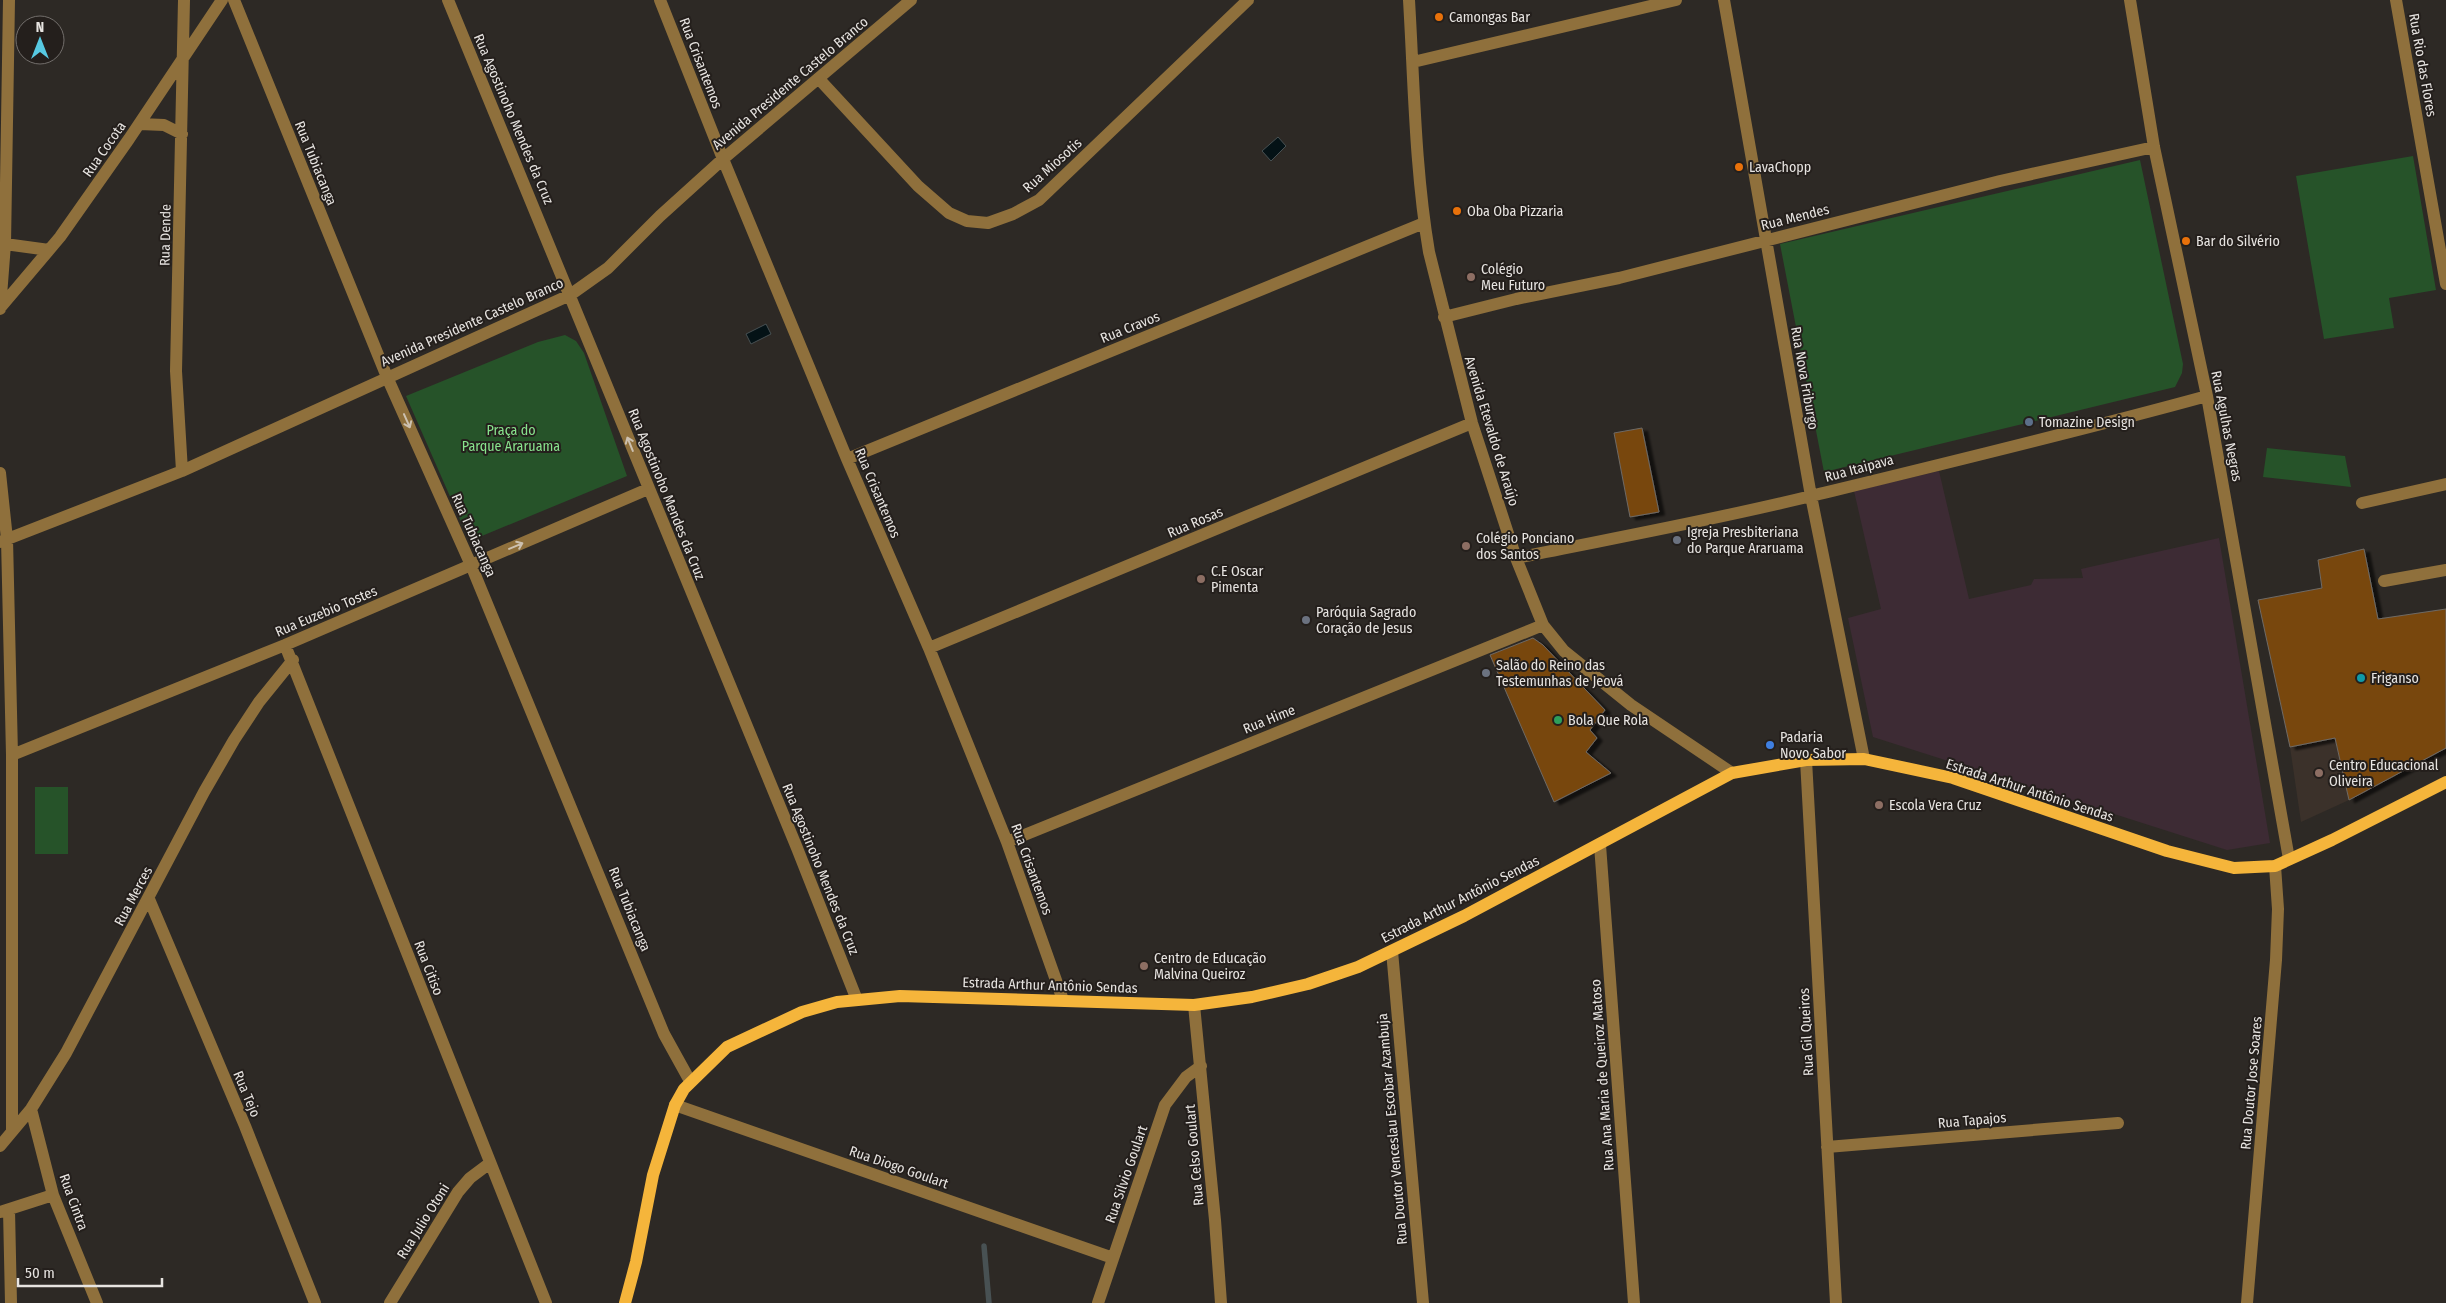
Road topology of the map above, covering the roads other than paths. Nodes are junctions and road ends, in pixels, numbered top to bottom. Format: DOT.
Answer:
graph roads {
  1 [pos="9,0"];
  2 [pos="184,0"];
  3 [pos="222,0"];
  4 [pos="234,0"];
  5 [pos="448,0"];
  6 [pos="660,0"];
  7 [pos="911,0"];
  8 [pos="1248,0"];
  9 [pos="1409,0"];
  10 [pos="1676,0"];
  11 [pos="1724,0"];
  12 [pos="2130,0"];
  13 [pos="2396,0"];
  14 [pos="184,57"];
  15 [pos="1413,62"];
  16 [pos="819,79"];
  17 [pos="140,124"];
  18 [pos="182,134"];
  19 [pos="2154,147"];
  20 [pos="722,159"];
  21 [pos="1424,224"];
  22 [pos="1766,240"];
  23 [pos="5,244"];
  24 [pos="49,250"];
  25 [pos="2446,284"];
  26 [pos="570,295"];
  27 [pos="0,308"];
  28 [pos="1444,317"];
  29 [pos="387,377"];
  30 [pos="2207,396"];
  31 [pos="1472,423"];
  32 [pos="847,459"];
  33 [pos="182,471"];
  34 [pos="0,473"];
  35 [pos="2446,484"];
  36 [pos="648,489"];
  37 [pos="1811,496"];
  38 [pos="2362,503"];
  39 [pos="3,540"];
  40 [pos="1516,558"];
  41 [pos="471,565"];
  42 [pos="2446,570"];
  43 [pos="2384,581"];
  44 [pos="1543,625"];
  45 [pos="285,645"];
  46 [pos="929,648"];
  47 [pos="293,660"];
  48 [pos="12,755"];
  49 [pos="1864,759"];
  50 [pos="1806,760"];
  51 [pos="1732,773"];
  52 [pos="2446,782"];
  53 [pos="1007,842"];
  54 [pos="1600,845"];
  55 [pos="2289,859"];
  56 [pos="2275,866"];
  57 [pos="149,899"];
  58 [pos="1392,951"];
  59 [pos="856,1000"];
  60 [pos="1063,1000"];
  61 [pos="1194,1005"];
  62 [pos="1201,1066"];
  63 [pos="690,1081"];
  64 [pos="675,1104"];
  65 [pos="31,1109"];
  66 [pos="2118,1123"];
  67 [pos="12,1129"];
  68 [pos="0,1146"];
  69 [pos="1827,1147"];
  70 [pos="490,1163"];
  71 [pos="53,1195"];
  72 [pos="5,1211"];
  73 [pos="1113,1258"];
  74 [pos="11,1303"];
  75 [pos="97,1303"];
  76 [pos="316,1303"];
  77 [pos="390,1303"];
  78 [pos="546,1303"];
  79 [pos="625,1303"];
  80 [pos="1098,1303"];
  81 [pos="1221,1303"];
  82 [pos="1423,1303"];
  83 [pos="1634,1303"];
  84 [pos="1836,1303"];
  85 [pos="2247,1303"];
  1 -- 23 [label="street"];
  2 -- 14 [label="street, Rua Dende"];
  3 -- 14 [label="street, Rua Cocota"];
  4 -- 29 [label="street, Rua Tubiacanga"];
  5 -- 26 [label="street, Rua Agostinoho Mendes da Cruz"];
  6 -- 20 [label="street, Rua Crisantemos"];
  7 -- 16 [label="street, Avenida Presidente Castelo Branco"];
  8 -- 16 [label="street, Rua Miosotis"];
  9 -- 15 [label="street, Avenida Etevaldo de Araújo"];
  10 -- 15 [label="street"];
  11 -- 22 [label="street, Rua Nova Friburgo"];
  12 -- 19 [label="street, Rua Agulhas Negras"];
  13 -- 25 [label="street, Rua Rio das Flores"];
  14 -- 17 [label="street, Rua Cocota"];
  14 -- 18 [label="street, Rua Dende"];
  15 -- 21 [label="street, Avenida Etevaldo de Araújo"];
  16 -- 20 [label="street, Avenida Presidente Castelo Branco"];
  17 -- 18 [label="street"];
  17 -- 24 [label="street, Rua Cocota"];
  18 -- 33 [label="street, Rua Dende"];
  19 -- 22 [label="street, Rua Mendes"];
  19 -- 30 [label="street, Rua Agulhas Negras"];
  20 -- 26 [label="street, Avenida Presidente Castelo Branco"];
  20 -- 32 [label="street, Rua Crisantemos"];
  21 -- 28 [label="street, Avenida Etevaldo de Araújo"];
  21 -- 32 [label="street, Rua Cravos"];
  22 -- 28 [label="street, Rua Mendes"];
  22 -- 37 [label="street, Rua Nova Friburgo"];
  23 -- 24 [label="street"];
  23 -- 27 [label="street"];
  24 -- 27 [label="street, Rua Cocota"];
  26 -- 29 [label="street, Avenida Presidente Castelo Branco"];
  36 -- 26 [label="street, Rua Agostinoho Mendes da Cruz, one-way"];
  28 -- 31 [label="street, Avenida Etevaldo de Araújo"];
  29 -- 33 [label="street, Avenida Presidente Castelo Branco"];
  29 -- 41 [label="street, Rua Tubiacanga, one-way"];
  30 -- 37 [label="street, Rua Itaipava"];
  30 -- 55 [label="street, Rua Agulhas Negras"];
  31 -- 40 [label="street, Avenida Etevaldo de Araújo"];
  31 -- 46 [label="street, Rua Rosas"];
  32 -- 46 [label="street, Rua Crisantemos"];
  33 -- 39 [label="street, Avenida Presidente Castelo Branco"];
  34 -- 39 [label="street"];
  35 -- 38 [label="street"];
  41 -- 36 [label="street, Rua Euzebio Tostes, one-way"];
  36 -- 59 [label="street, Rua Agostinoho Mendes da Cruz"];
  37 -- 40 [label="street, Rua Itaipava"];
  37 -- 49 [label="street, Rua Nova Friburgo"];
  39 -- 48 [label="street"];
  40 -- 44 [label="street, Avenida Etevaldo de Araújo"];
  41 -- 45 [label="street, Rua Euzebio Tostes"];
  41 -- 63 [label="street, Rua Tubiacanga"];
  42 -- 43 [label="street"];
  44 -- 51 [label="street, Avenida Etevaldo de Araújo"];
  44 -- 53 [label="street, Rua Hime"];
  45 -- 47 [label="street, Rua Citiso"];
  45 -- 48 [label="street, Rua Euzebio Tostes"];
  46 -- 53 [label="street, Rua Crisantemos"];
  47 -- 57 [label="street, Rua Merces"];
  47 -- 70 [label="street, Rua Citiso"];
  48 -- 67 [label="street"];
  49 -- 50 [label="main road, Estrada Arthur Antônio Sendas"];
  49 -- 56 [label="main road, Estrada Arthur Antônio Sendas"];
  50 -- 51 [label="main road, Estrada Arthur Antônio Sendas"];
  50 -- 69 [label="street, Rua Gil Queiros"];
  51 -- 54 [label="main road, Estrada Arthur Antônio Sendas"];
  52 -- 55 [label="main road, Estrada Arthur Antônio Sendas"];
  53 -- 60 [label="street, Rua Crisantemos"];
  54 -- 58 [label="main road, Estrada Arthur Antônio Sendas"];
  54 -- 83 [label="street, Rua Ana Maria de Queiroz Matoso"];
  55 -- 56 [label="main road, Estrada Arthur Antônio Sendas"];
  56 -- 85 [label="street, Rua Doutor Jose Soares"];
  57 -- 65 [label="street, Rua Merces"];
  57 -- 76 [label="street, Rua Tejo"];
  58 -- 61 [label="main road, Estrada Arthur Antônio Sendas"];
  58 -- 82 [label="street, Rua Doutor Venceslau Escobar Azambuja"];
  59 -- 60 [label="main road, Estrada Arthur Antônio Sendas"];
  59 -- 63 [label="main road, Estrada Arthur Antônio Sendas"];
  60 -- 61 [label="main road, Estrada Arthur Antônio Sendas"];
  61 -- 62 [label="street, Rua Celso Goulart"];
  62 -- 73 [label="street, Rua Silvio Goulart"];
  62 -- 81 [label="street, Rua Celso Goulart"];
  63 -- 64 [label="main road, Estrada Arthur Antônio Sendas"];
  64 -- 73 [label="street, Rua Diogo Goulart"];
  64 -- 79 [label="main road, Estrada Arthur Antônio Sendas"];
  65 -- 67 [label="street, Rua Merces"];
  65 -- 71 [label="street, Rua Cintra"];
  66 -- 69 [label="street, Rua Tapajos"];
  67 -- 68 [label="street, Rua Merces"];
  69 -- 84 [label="street, Rua Gil Queiros"];
  70 -- 77 [label="street, Rua Julio Otoni"];
  70 -- 78 [label="street, Rua Citiso"];
  71 -- 72 [label="street"];
  71 -- 75 [label="street, Rua Cintra"];
  72 -- 74 [label="street"];
  73 -- 80 [label="street, Rua Silvio Goulart"];
}
